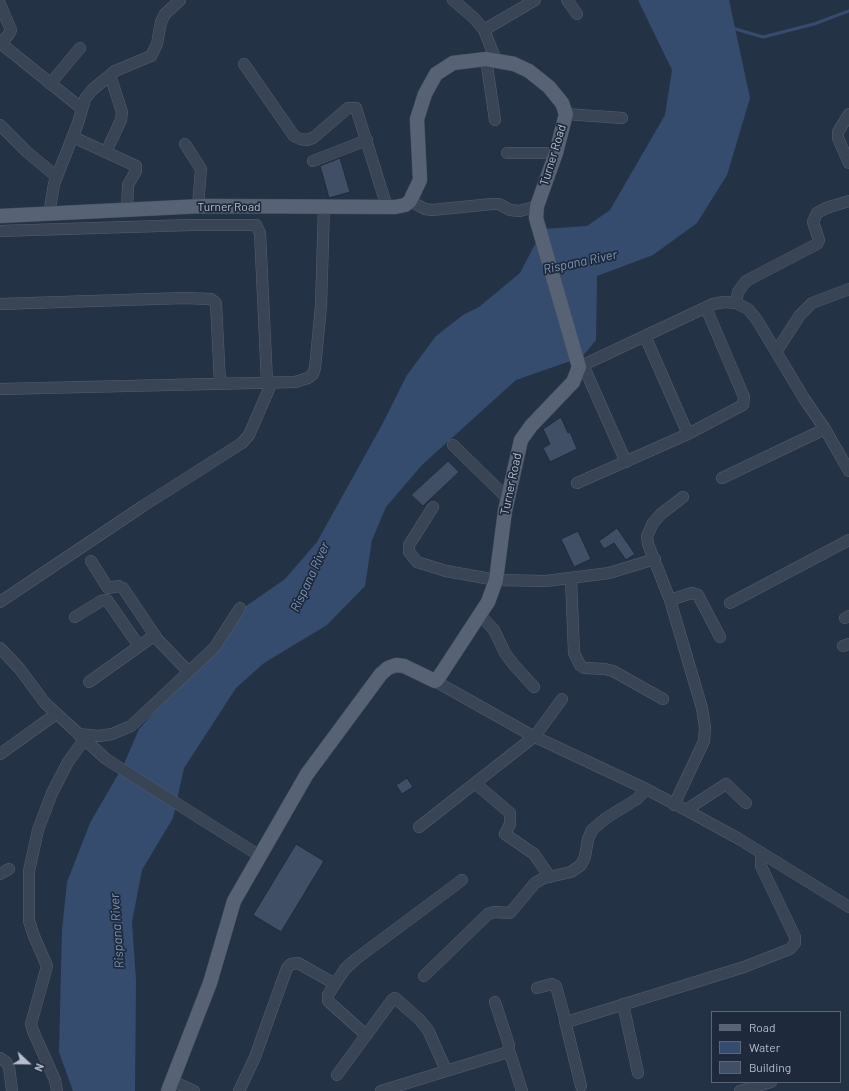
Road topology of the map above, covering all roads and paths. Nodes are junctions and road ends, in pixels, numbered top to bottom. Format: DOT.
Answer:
graph roads {
  1 [pos="180,0"];
  2 [pos="453,0"];
  3 [pos="535,0"];
  4 [pos="567,0"];
  5 [pos="0,4"];
  6 [pos="577,14"];
  7 [pos="484,30"];
  8 [pos="80,48"];
  9 [pos="491,60"];
  10 [pos="244,64"];
  11 [pos="110,76"];
  12 [pos="50,84"];
  13 [pos="81,108"];
  14 [pos="566,114"];
  15 [pos="849,114"];
  16 [pos="622,118"];
  17 [pos="495,120"];
  18 [pos="0,124"];
  19 [pos="72,137"];
  20 [pos="367,140"];
  21 [pos="186,144"];
  22 [pos="106,152"];
  23 [pos="507,153"];
  24 [pos="556,153"];
  25 [pos="313,161"];
  26 [pos="849,163"];
  27 [pos="57,177"];
  28 [pos="410,201"];
  29 [pos="849,201"];
  30 [pos="198,206"];
  31 [pos="324,206"];
  32 [pos="537,206"];
  33 [pos="387,207"];
  34 [pos="127,210"];
  35 [pos="49,214"];
  36 [pos="0,216"];
  37 [pos="0,232"];
  38 [pos="849,288"];
  39 [pos="736,303"];
  40 [pos="0,304"];
  41 [pos="706,308"];
  42 [pos="645,336"];
  43 [pos="776,352"];
  44 [pos="580,365"];
  45 [pos="270,382"];
  46 [pos="220,383"];
  47 [pos="0,389"];
  48 [pos="825,429"];
  49 [pos="688,434"];
  50 [pos="453,445"];
  51 [pos="626,462"];
  52 [pos="849,471"];
  53 [pos="722,478"];
  54 [pos="577,483"];
  55 [pos="683,497"];
  56 [pos="507,498"];
  57 [pos="433,508"];
  58 [pos="849,540"];
  59 [pos="655,559"];
  60 [pos="91,561"];
  61 [pos="571,579"];
  62 [pos="496,580"];
  63 [pos="670,600"];
  64 [pos="0,602"];
  65 [pos="730,603"];
  66 [pos="240,608"];
  67 [pos="480,614"];
  68 [pos="76,617"];
  69 [pos="155,635"];
  70 [pos="720,637"];
  71 [pos="138,646"];
  72 [pos="0,648"];
  73 [pos="188,671"];
  74 [pos="435,681"];
  75 [pos="89,682"];
  76 [pos="534,688"];
  77 [pos="562,699"];
  78 [pos="663,699"];
  79 [pos="56,714"];
  80 [pos="535,736"];
  81 [pos="81,737"];
  82 [pos="0,753"];
  83 [pos="476,784"];
  84 [pos="646,789"];
  85 [pos="746,803"];
  86 [pos="674,805"];
  87 [pos="686,810"];
  88 [pos="419,827"];
  89 [pos="761,853"];
  90 [pos="260,856"];
  91 [pos="550,877"];
  92 [pos="462,880"];
  93 [pos="849,906"];
  94 [pos="424,976"];
  95 [pos="335,984"];
  96 [pos="537,988"];
  97 [pos="495,1002"];
  98 [pos="622,1004"];
  99 [pos="565,1021"];
  100 [pos="366,1035"];
  101 [pos="509,1050"];
  102 [pos="0,1058"];
  103 [pos="446,1070"];
  104 [pos="638,1073"];
  105 [pos="337,1074"];
  106 [pos="768,1083"];
  107 [pos="170,1086"];
  108 [pos="581,1086"];
  109 [pos="400,1088"];
  110 [pos="12,1091"];
  111 [pos="57,1091"];
  112 [pos="194,1091"];
  113 [pos="239,1091"];
  114 [pos="381,1091"];
  115 [pos="522,1091"];
  116 [pos="740,1091"];
  1 -- 11 [label="street"];
  2 -- 7 [label="street"];
  3 -- 7 [label="street"];
  4 -- 6 [label="street"];
  5 -- 12 [label="street"];
  7 -- 9 [label="street"];
  8 -- 12 [label="street"];
  9 -- 14 [label="main road, Turner Road"];
  9 -- 17 [label="street"];
  9 -- 28 [label="main road, Turner Road"];
  10 -- 20 [label="street"];
  11 -- 13 [label="street"];
  11 -- 22 [label="street"];
  12 -- 13 [label="street"];
  13 -- 19 [label="street"];
  14 -- 16 [label="street"];
  14 -- 24 [label="main road, Turner Road"];
  15 -- 26 [label="street"];
  18 -- 27 [label="street"];
  19 -- 22 [label="street"];
  19 -- 27 [label="street"];
  20 -- 25 [label="street"];
  20 -- 33 [label="street"];
  21 -- 30 [label="street"];
  22 -- 34 [label="street"];
  23 -- 24 [label="street"];
  24 -- 32 [label="main road, Turner Road"];
  27 -- 35 [label="street"];
  28 -- 32 [label="street"];
  28 -- 33 [label="main road, Turner Road"];
  29 -- 39 [label="street"];
  30 -- 31 [label="main road, Turner Road"];
  30 -- 34 [label="main road, Turner Road"];
  31 -- 33 [label="main road, Turner Road"];
  31 -- 45 [label="street"];
  32 -- 44 [label="main road, Turner Road"];
  34 -- 35 [label="main road, Turner Road"];
  35 -- 36 [label="main road, Turner Road"];
  37 -- 45 [label="street"];
  38 -- 43 [label="street"];
  39 -- 41 [label="street"];
  39 -- 43 [label="street"];
  40 -- 46 [label="street"];
  41 -- 42 [label="street"];
  41 -- 49 [label="street"];
  42 -- 44 [label="street"];
  42 -- 49 [label="street"];
  43 -- 48 [label="street"];
  44 -- 51 [label="street"];
  44 -- 56 [label="main road, Turner Road"];
  45 -- 46 [label="street"];
  45 -- 64 [label="street"];
  46 -- 47 [label="street"];
  48 -- 52 [label="street"];
  48 -- 53 [label="street"];
  49 -- 51 [label="street"];
  50 -- 56 [label="street"];
  51 -- 54 [label="street"];
  55 -- 59 [label="street"];
  56 -- 62 [label="main road, Turner Road"];
  57 -- 62 [label="street"];
  58 -- 65 [label="street"];
  59 -- 61 [label="street"];
  59 -- 63 [label="street"];
  60 -- 69 [label="street"];
  61 -- 62 [label="street"];
  61 -- 78 [label="street"];
  62 -- 67 [label="main road, Turner Road"];
  63 -- 70 [label="street"];
  63 -- 86 [label="street"];
  66 -- 73 [label="street"];
  67 -- 74 [label="main road, Turner Road"];
  67 -- 76 [label="street"];
  68 -- 71 [label="street"];
  69 -- 71 [label="street"];
  69 -- 73 [label="street"];
  71 -- 75 [label="street"];
  72 -- 79 [label="street"];
  73 -- 81 [label="street"];
  74 -- 80 [label="street"];
  74 -- 90 [label="main road"];
  77 -- 80 [label="street"];
  79 -- 81 [label="street"];
  79 -- 82 [label="street"];
  80 -- 83 [label="street"];
  80 -- 84 [label="street"];
  81 -- 90 [label="street"];
  81 -- 111 [label="street"];
  83 -- 88 [label="street"];
  83 -- 91 [label="street"];
  84 -- 86 [label="street"];
  84 -- 91 [label="street"];
  85 -- 87 [label="street"];
  86 -- 87 [label="street"];
  87 -- 89 [label="street"];
  89 -- 93 [label="street"];
  89 -- 98 [label="street"];
  90 -- 107 [label="main road"];
  91 -- 94 [label="street"];
  92 -- 95 [label="street"];
  95 -- 100 [label="street"];
  95 -- 113 [label="street"];
  96 -- 99 [label="street"];
  97 -- 101 [label="street"];
  98 -- 99 [label="street"];
  98 -- 104 [label="street"];
  99 -- 108 [label="street"];
  100 -- 103 [label="street"];
  100 -- 105 [label="street"];
  101 -- 103 [label="street"];
  101 -- 115 [label="street"];
  102 -- 110 [label="street"];
  103 -- 109 [label="street"];
  106 -- 116 [label="street"];
  107 -- 112 [label="street"];
  109 -- 114 [label="street"];
}
